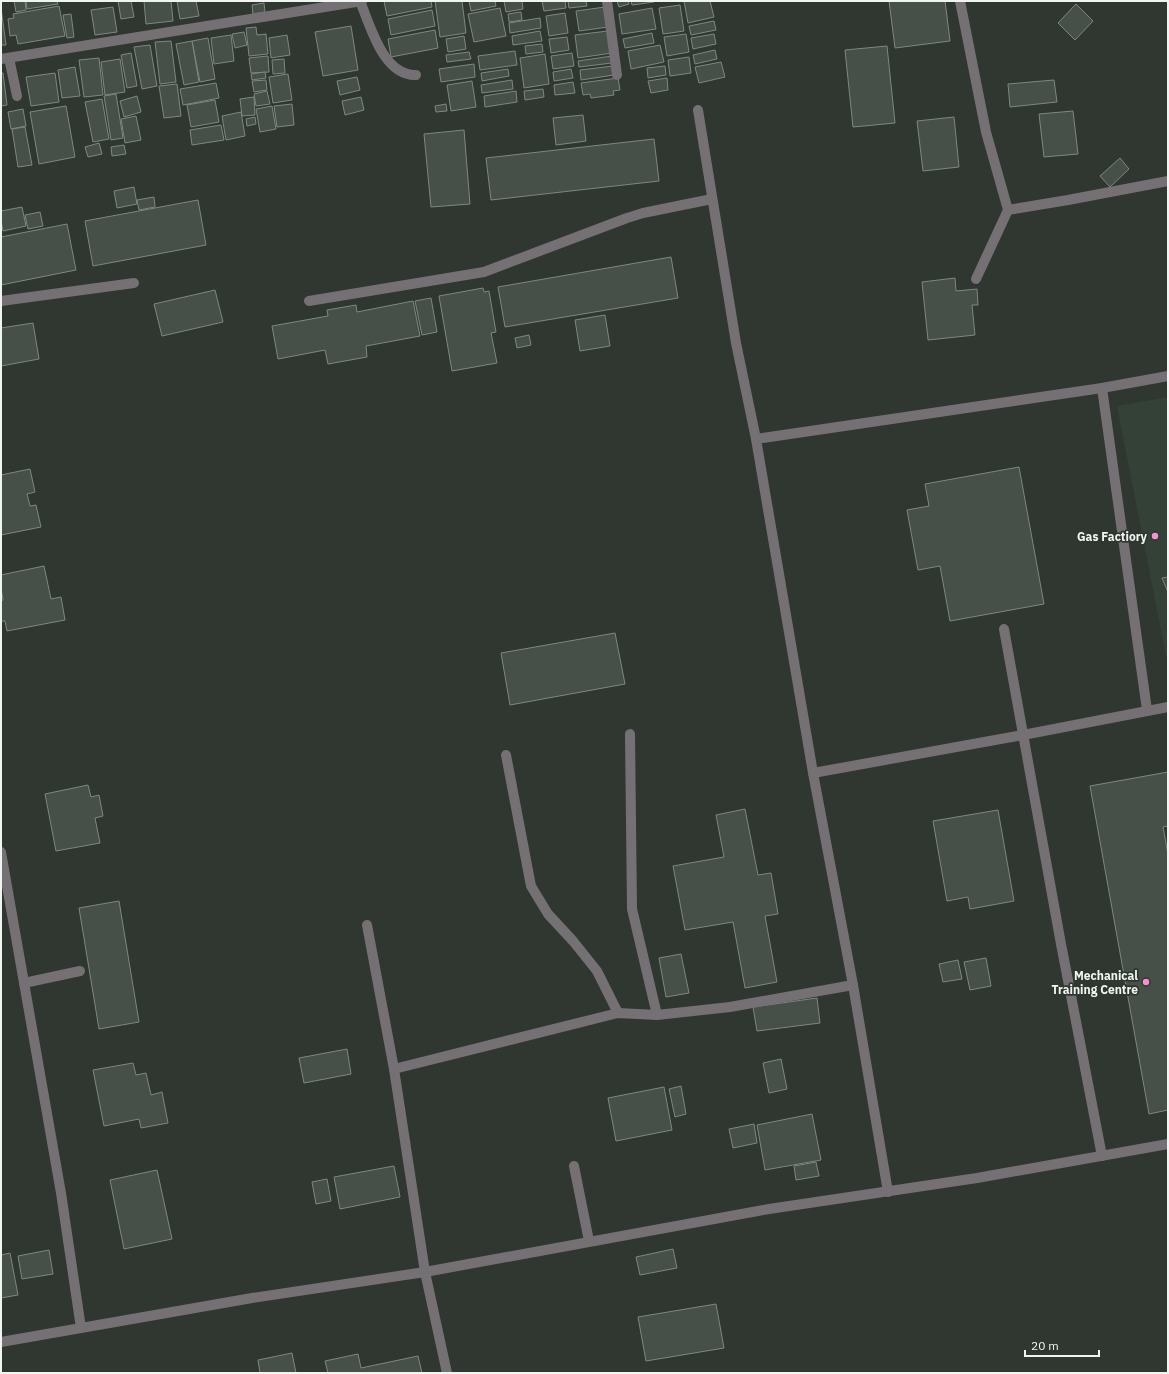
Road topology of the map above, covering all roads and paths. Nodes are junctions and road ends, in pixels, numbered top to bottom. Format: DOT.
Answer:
graph roads {
  1 [pos="361,1"];
  2 [pos="607,1"];
  3 [pos="960,1"];
  4 [pos="340,3"];
  5 [pos="5,59"];
  6 [pos="416,75"];
  7 [pos="617,75"];
  8 [pos="17,96"];
  9 [pos="698,110"];
  10 [pos="1168,181"];
  11 [pos="712,199"];
  12 [pos="1008,210"];
  13 [pos="976,279"];
  14 [pos="134,283"];
  15 [pos="1,301"];
  16 [pos="310,301"];
  17 [pos="1168,376"];
  18 [pos="1102,388"];
  19 [pos="756,439"];
  20 [pos="1004,629"];
  21 [pos="1168,707"];
  22 [pos="1147,710"];
  23 [pos="630,734"];
  24 [pos="1023,735"];
  25 [pos="506,755"];
  26 [pos="813,773"];
  27 [pos="1,852"];
  28 [pos="367,926"];
  29 [pos="80,971"];
  30 [pos="24,983"];
  31 [pos="853,985"];
  32 [pos="618,1014"];
  33 [pos="657,1015"];
  34 [pos="394,1069"];
  35 [pos="1168,1144"];
  36 [pos="1102,1156"];
  37 [pos="574,1166"];
  38 [pos="888,1192"];
  39 [pos="589,1241"];
  40 [pos="425,1272"];
  41 [pos="82,1328"];
  42 [pos="1,1342"];
  43 [pos="447,1373"];
  1 -- 4 [label="street"];
  1 -- 6 [label="street"];
  2 -- 7 [label="street"];
  3 -- 12 [label="street"];
  4 -- 5 [label="street"];
  5 -- 8 [label="street"];
  9 -- 11 [label="street"];
  10 -- 12 [label="street"];
  11 -- 16 [label="street"];
  11 -- 19 [label="street"];
  12 -- 13 [label="street"];
  14 -- 15 [label="street"];
  17 -- 18 [label="street"];
  18 -- 19 [label="street"];
  18 -- 22 [label="street"];
  19 -- 26 [label="street"];
  20 -- 24 [label="street"];
  21 -- 22 [label="street"];
  22 -- 24 [label="street"];
  23 -- 33 [label="street"];
  24 -- 26 [label="street"];
  24 -- 36 [label="street"];
  25 -- 32 [label="street"];
  26 -- 31 [label="street"];
  27 -- 30 [label="street"];
  28 -- 34 [label="street"];
  29 -- 30 [label="street"];
  30 -- 41 [label="street"];
  31 -- 33 [label="street"];
  31 -- 38 [label="street"];
  32 -- 33 [label="street"];
  32 -- 34 [label="street"];
  34 -- 40 [label="street"];
  35 -- 36 [label="street"];
  36 -- 38 [label="street"];
  37 -- 39 [label="street"];
  38 -- 39 [label="street"];
  39 -- 40 [label="street"];
  40 -- 41 [label="street"];
  40 -- 43 [label="street"];
  41 -- 42 [label="street"];
}
